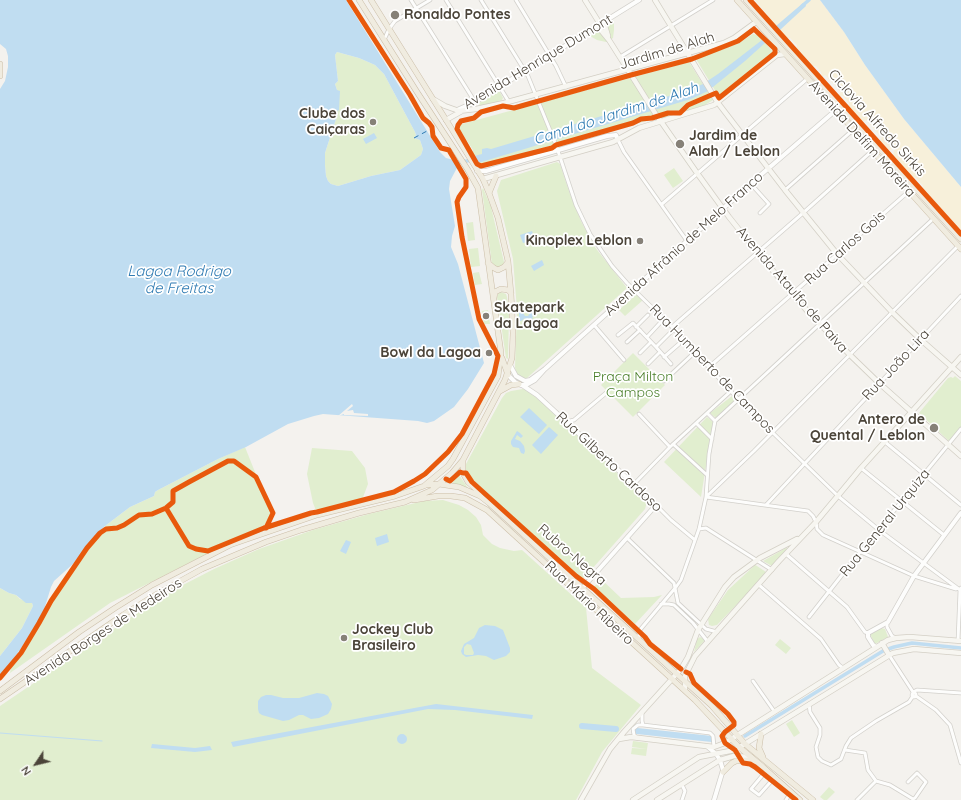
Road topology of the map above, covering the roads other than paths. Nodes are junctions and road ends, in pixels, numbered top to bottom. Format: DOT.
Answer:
graph roads {
  1 [pos="359,0"];
  2 [pos="371,0"];
  3 [pos="411,0"];
  4 [pos="430,0"];
  5 [pos="446,0"];
  6 [pos="481,0"];
  7 [pos="516,0"];
  8 [pos="585,0"];
  9 [pos="639,0"];
  10 [pos="655,0"];
  11 [pos="713,0"];
  12 [pos="737,0"];
  13 [pos="746,0"];
  14 [pos="416,9"];
  15 [pos="756,22"];
  16 [pos="600,24"];
  17 [pos="672,26"];
  18 [pos="389,29"];
  19 [pos="384,40"];
  20 [pos="783,41"];
  21 [pos="688,53"];
  22 [pos="785,54"];
  23 [pos="550,56"];
  24 [pos="620,57"];
  25 [pos="0,64"];
  26 [pos="628,70"];
  27 [pos="525,71"];
  28 [pos="0,76"];
  29 [pos="808,79"];
  30 [pos="499,86"];
  31 [pos="566,87"];
  32 [pos="536,94"];
  33 [pos="432,98"];
  34 [pos="475,102"];
  35 [pos="509,102"];
  36 [pos="718,103"];
  37 [pos="838,103"];
  38 [pos="476,109"];
  39 [pos="464,110"];
  40 [pos="836,110"];
  41 [pos="457,111"];
  42 [pos="446,120"];
  43 [pos="662,122"];
  44 [pos="442,129"];
  45 [pos="853,130"];
  46 [pos="742,136"];
  47 [pos="618,140"];
  48 [pos="557,149"];
  49 [pos="872,150"];
  50 [pos="560,157"];
  51 [pos="476,169"];
  52 [pos="768,170"];
  53 [pos="697,173"];
  54 [pos="496,176"];
  55 [pos="473,178"];
  56 [pos="482,179"];
  57 [pos="751,184"];
  58 [pos="785,190"];
  59 [pos="908,192"];
  60 [pos="489,193"];
  61 [pos="662,204"];
  62 [pos="723,209"];
  63 [pos="760,213"];
  64 [pos="803,213"];
  65 [pos="933,219"];
  66 [pos="961,239"];
  67 [pos="687,241"];
  68 [pos="959,247"];
  69 [pos="757,252"];
  70 [pos="837,254"];
  71 [pos="508,261"];
  72 [pos="488,263"];
  73 [pos="864,282"];
  74 [pos="634,289"];
  75 [pos="511,294"];
  76 [pos="793,294"];
  77 [pos="961,296"];
  78 [pos="493,300"];
  79 [pos="892,312"];
  80 [pos="648,315"];
  81 [pos="660,323"];
  82 [pos="594,325"];
  83 [pos="820,325"];
  84 [pos="636,327"];
  85 [pos="673,328"];
  86 [pos="640,330"];
  87 [pos="618,335"];
  88 [pos="646,337"];
  89 [pos="920,339"];
  90 [pos="627,342"];
  91 [pos="651,342"];
  92 [pos="678,344"];
  93 [pos="656,347"];
  94 [pos="660,352"];
  95 [pos="695,352"];
  96 [pos="501,353"];
  97 [pos="640,353"];
  98 [pos="850,355"];
  99 [pos="961,356"];
  100 [pos="664,357"];
  101 [pos="624,360"];
  102 [pos="648,364"];
  103 [pos="671,364"];
  104 [pos="510,365"];
  105 [pos="709,367"];
  106 [pos="952,367"];
  107 [pos="546,369"];
  108 [pos="508,375"];
  109 [pos="961,375"];
  110 [pos="664,382"];
  111 [pos="879,383"];
  112 [pos="520,385"];
  113 [pos="499,391"];
  114 [pos="731,391"];
  115 [pos="606,393"];
  116 [pos="739,400"];
  117 [pos="912,412"];
  118 [pos="707,413"];
  119 [pos="639,414"];
  120 [pos="574,420"];
  121 [pos="715,421"];
  122 [pos="566,422"];
  123 [pos="696,423"];
  124 [pos="573,428"];
  125 [pos="961,429"];
  126 [pos="773,433"];
  127 [pos="712,439"];
  128 [pos="884,442"];
  129 [pos="672,445"];
  130 [pos="948,445"];
  131 [pos="961,456"];
  132 [pos="463,460"];
  133 [pos="804,463"];
  134 [pos="861,468"];
  135 [pos="924,474"];
  136 [pos="708,475"];
  137 [pos="439,484"];
  138 [pos="634,484"];
  139 [pos="424,486"];
  140 [pos="480,496"];
  141 [pos="838,496"];
  142 [pos="706,497"];
  143 [pos="902,501"];
  144 [pos="405,502"];
  145 [pos="656,505"];
  146 [pos="766,505"];
  147 [pos="961,505"];
  148 [pos="961,513"];
  149 [pos="816,522"];
  150 [pos="699,529"];
  151 [pos="879,530"];
  152 [pos="944,535"];
  153 [pos="802,536"];
  154 [pos="627,538"];
  155 [pos="695,540"];
  156 [pos="860,552"];
  157 [pos="786,554"];
  158 [pos="756,560"];
  159 [pos="199,561"];
  160 [pos="923,564"];
  161 [pos="202,570"];
  162 [pos="772,570"];
  163 [pos="914,576"];
  164 [pos="758,585"];
  165 [pos="582,587"];
  166 [pos="676,588"];
  167 [pos="961,590"];
  168 [pos="829,591"];
  169 [pos="578,592"];
  170 [pos="661,604"];
  171 [pos="109,612"];
  172 [pos="809,617"];
  173 [pos="118,619"];
  174 [pos="701,624"];
  175 [pos="885,624"];
  176 [pos="698,630"];
  177 [pos="717,632"];
  178 [pos="868,633"];
  179 [pos="896,638"];
  180 [pos="640,640"];
  181 [pos="888,640"];
  182 [pos="959,641"];
  183 [pos="708,642"];
  184 [pos="882,643"];
  185 [pos="876,647"];
  186 [pos="961,653"];
  187 [pos="889,655"];
  188 [pos="843,668"];
  189 [pos="677,674"];
  190 [pos="672,679"];
  191 [pos="684,681"];
  192 [pos="753,681"];
  193 [pos="685,690"];
  194 [pos="0,691"];
  195 [pos="961,693"];
  196 [pos="914,695"];
  197 [pos="0,699"];
  198 [pos="809,704"];
  199 [pos="774,711"];
  200 [pos="642,713"];
  201 [pos="643,725"];
  202 [pos="761,734"];
  203 [pos="737,735"];
  204 [pos="637,738"];
  205 [pos="619,739"];
  206 [pos="731,739"];
  207 [pos="746,744"];
  208 [pos="706,746"];
  209 [pos="714,747"];
  210 [pos="739,747"];
  211 [pos="845,750"];
  212 [pos="716,754"];
  213 [pos="703,756"];
  214 [pos="751,757"];
  215 [pos="720,760"];
  216 [pos="756,762"];
  217 [pos="768,762"];
  218 [pos="961,763"];
  219 [pos="766,770"];
  220 [pos="723,772"];
  221 [pos="775,777"];
  222 [pos="876,781"];
  223 [pos="908,782"];
  224 [pos="682,785"];
  225 [pos="791,792"];
  226 [pos="643,793"];
  227 [pos="581,800"];
  228 [pos="633,800"];
  229 [pos="644,800"];
  230 [pos="657,800"];
  231 [pos="682,800"];
  232 [pos="714,800"];
  233 [pos="786,800"];
  234 [pos="800,800"];
  235 [pos="813,800"];
  236 [pos="857,800"];
  1 -- 19 [label="highway, Avenida Borges de Medeiros"];
  2 -- 18 [label="highway, Avenida Borges de Medeiros"];
  3 -- 14 [label="street"];
  4 -- 14 [label="street"];
  5 -- 30 [label="street"];
  6 -- 27 [label="street, Rua Humberto de Campos"];
  7 -- 23 [label="street"];
  8 -- 16 [label="main road, Avenida Ataulfo de Paiva"];
  9 -- 16 [label="street, Avenida Henrique Dumont"];
  10 -- 17 [label="main road"];
  11 -- 17 [label="street"];
  12 -- 15 [label="highway"];
  13 -- 20 [label="highway, Avenida Delfim Moreira"];
  14 -- 18 [label="street"];
  14 -- 34 [label="street"];
  15 -- 20 [label="highway"];
  15 -- 21 [label="main road"];
  15 -- 22 [label="highway, Avenida Delfim Moreira"];
  16 -- 23 [label="street, Avenida Henrique Dumont"];
  16 -- 24 [label="main road, Avenida Ataulfo de Paiva"];
  17 -- 21 [label="main road"];
  17 -- 24 [label="street"];
  18 -- 19 [label="street"];
  18 -- 33 [label="highway, Avenida Borges de Medeiros"];
  19 -- 44 [label="highway, Avenida Borges de Medeiros"];
  20 -- 37 [label="highway, Avenida Delfim Moreira"];
  21 -- 26 [label="main road"];
  21 -- 36 [label="main road"];
  22 -- 29 [label="highway, Avenida Delfim Moreira"];
  22 -- 36 [label="main road"];
  23 -- 27 [label="street, Avenida Henrique Dumont"];
  23 -- 31 [label="street"];
  24 -- 26 [label="main road, Avenida Ataulfo de Paiva"];
  25 -- 28 [label="highway"];
  26 -- 31 [label="main road"];
  26 -- 43 [label="main road, Avenida Ataulfo de Paiva, bridge"];
  27 -- 30 [label="street, Avenida Henrique Dumont"];
  27 -- 32 [label="street, Rua Humberto de Campos"];
  29 -- 40 [label="highway, Avenida Delfim Moreira"];
  29 -- 46 [label="street"];
  30 -- 34 [label="street, Avenida Henrique Dumont"];
  30 -- 35 [label="street"];
  31 -- 32 [label="main road"];
  32 -- 35 [label="main road"];
  32 -- 48 [label="street, Rua Humberto de Campos"];
  33 -- 41 [label="main road"];
  33 -- 42 [label="highway, Avenida Borges de Medeiros"];
  34 -- 38 [label="street"];
  34 -- 41 [label="street, Avenida Henrique Dumont"];
  35 -- 38 [label="main road"];
  36 -- 43 [label="main road"];
  36 -- 46 [label="main road"];
  37 -- 40 [label="street"];
  37 -- 66 [label="highway, Avenida Delfim Moreira"];
  38 -- 39 [label="main road"];
  39 -- 41 [label="main road"];
  39 -- 42 [label="main road"];
  40 -- 45 [label="highway, Avenida Delfim Moreira"];
  40 -- 52 [label="street, Avenida Afrânio de Melo Franco"];
  42 -- 44 [label="highway"];
  42 -- 51 [label="highway, Avenida Borges de Medeiros"];
  43 -- 47 [label="main road"];
  43 -- 53 [label="main road, Avenida Ataulfo de Paiva"];
  44 -- 55 [label="highway, Avenida Borges de Medeiros"];
  45 -- 49 [label="highway, Avenida Delfim Moreira"];
  45 -- 58 [label="street"];
  46 -- 52 [label="main road"];
  46 -- 53 [label="street"];
  47 -- 48 [label="street"];
  47 -- 50 [label="main road"];
  47 -- 61 [label="street"];
  48 -- 50 [label="street, Rua Humberto de Campos"];
  48 -- 51 [label="street"];
  49 -- 59 [label="highway, Avenida Delfim Moreira"];
  49 -- 64 [label="street"];
  50 -- 54 [label="main road"];
  50 -- 74 [label="street, Rua Humberto de Campos"];
  51 -- 56 [label="highway, Avenida Borges de Medeiros"];
  52 -- 57 [label="street, Avenida Afrânio de Melo Franco"];
  52 -- 58 [label="main road"];
  53 -- 61 [label="street"];
  53 -- 62 [label="main road, Avenida Ataulfo de Paiva"];
  54 -- 56 [label="main road"];
  54 -- 60 [label="highway"];
  55 -- 56 [label="highway"];
  55 -- 72 [label="highway, Avenida Borges de Medeiros"];
  56 -- 60 [label="highway, Avenida Borges de Medeiros"];
  57 -- 62 [label="street, Avenida Afrânio de Melo Franco"];
  57 -- 63 [label="street"];
  58 -- 64 [label="main road"];
  59 -- 65 [label="highway, Avenida Delfim Moreira"];
  59 -- 70 [label="street, Rua Carlos Gois"];
  60 -- 71 [label="highway, Avenida Borges de Medeiros"];
  61 -- 67 [label="street"];
  62 -- 67 [label="street, Avenida Afrânio de Melo Franco"];
  62 -- 69 [label="main road, Avenida Ataulfo de Paiva"];
  64 -- 69 [label="street"];
  64 -- 70 [label="main road"];
  65 -- 68 [label="highway, Avenida Delfim Moreira"];
  65 -- 73 [label="street"];
  67 -- 74 [label="street, Avenida Afrânio de Melo Franco"];
  68 -- 79 [label="street"];
  69 -- 76 [label="main road, Avenida Ataulfo de Paiva"];
  69 -- 85 [label="street"];
  70 -- 73 [label="main road"];
  70 -- 76 [label="street, Rua Carlos Gois"];
  71 -- 72 [label="highway"];
  71 -- 75 [label="highway, Avenida Borges de Medeiros"];
  72 -- 78 [label="highway, Avenida Borges de Medeiros"];
  73 -- 79 [label="main road"];
  73 -- 83 [label="street"];
  74 -- 82 [label="street, Avenida Afrânio de Melo Franco"];
  74 -- 85 [label="street, Rua Humberto de Campos"];
  75 -- 78 [label="highway"];
  75 -- 104 [label="highway, Avenida Borges de Medeiros"];
  76 -- 83 [label="main road, Avenida Ataulfo de Paiva"];
  76 -- 105 [label="street, Rua Carlos Gois"];
  77 -- 89 [label="street, Rua João Lira"];
  78 -- 96 [label="highway, Avenida Borges de Medeiros"];
  79 -- 89 [label="main road"];
  79 -- 98 [label="street"];
  80 -- 84 [label="street"];
  81 -- 88 [label="street"];
  82 -- 101 [label="street"];
  82 -- 107 [label="street, Avenida Afrânio de Melo Franco"];
  83 -- 98 [label="main road, Avenida Ataulfo de Paiva"];
  83 -- 116 [label="street"];
  84 -- 86 [label="street"];
  84 -- 87 [label="street"];
  85 -- 93 [label="street"];
  85 -- 95 [label="street, Rua Humberto de Campos"];
  86 -- 88 [label="street"];
  86 -- 90 [label="street"];
  88 -- 91 [label="street"];
  89 -- 106 [label="main road"];
  89 -- 111 [label="street, Rua João Lira"];
  91 -- 93 [label="street"];
  91 -- 97 [label="street"];
  92 -- 100 [label="street"];
  93 -- 94 [label="street"];
  94 -- 100 [label="street"];
  94 -- 102 [label="street"];
  95 -- 105 [label="street, Rua Humberto de Campos"];
  95 -- 110 [label="street"];
  96 -- 108 [label="highway"];
  96 -- 139 [label="highway, Avenida Borges de Medeiros"];
  98 -- 111 [label="main road, Avenida Ataulfo de Paiva"];
  98 -- 126 [label="street"];
  99 -- 106 [label="main road"];
  100 -- 103 [label="street"];
  104 -- 107 [label="street, Avenida Afrânio de Melo Franco"];
  104 -- 108 [label="highway, Avenida Borges de Medeiros"];
  105 -- 114 [label="street, Rua Humberto de Campos"];
  106 -- 109 [label="main road"];
  106 -- 117 [label="main road"];
  107 -- 112 [label="street, Avenida Afrânio de Melo Franco"];
  108 -- 112 [label="street"];
  108 -- 113 [label="highway, Avenida Borges de Medeiros"];
  111 -- 117 [label="main road, Avenida Ataulfo de Paiva"];
  111 -- 133 [label="street, Rua João Lira"];
  112 -- 113 [label="highway"];
  112 -- 122 [label="street, Rua Gilberto Cardoso"];
  113 -- 132 [label="highway, Avenida Borges de Medeiros"];
  114 -- 116 [label="street, Rua Humberto de Campos"];
  114 -- 118 [label="street"];
  115 -- 120 [label="street"];
  116 -- 121 [label="street"];
  116 -- 126 [label="street, Rua Humberto de Campos"];
  117 -- 128 [label="main road"];
  117 -- 130 [label="main road, Avenida Ataulfo de Paiva"];
  118 -- 121 [label="street"];
  118 -- 123 [label="street"];
  119 -- 129 [label="street"];
  120 -- 122 [label="street"];
  120 -- 124 [label="street"];
  121 -- 127 [label="street"];
  122 -- 124 [label="street, Rua Gilberto Cardoso"];
  123 -- 127 [label="street"];
  123 -- 129 [label="street"];
  124 -- 138 [label="street, Rua Gilberto Cardoso"];
  125 -- 130 [label="street, Rua General Urquiza"];
  126 -- 133 [label="street, Rua Humberto de Campos"];
  126 -- 142 [label="street"];
  127 -- 136 [label="street"];
  128 -- 134 [label="main road"];
  128 -- 135 [label="street"];
  129 -- 136 [label="street"];
  129 -- 138 [label="street"];
  130 -- 131 [label="main road, Avenida Ataulfo de Paiva"];
  130 -- 135 [label="street, Rua General Urquiza"];
  132 -- 137 [label="highway, Avenida Borges de Medeiros"];
  132 -- 140 [label="highway"];
  133 -- 141 [label="street, Rua Humberto de Campos"];
  133 -- 146 [label="street, Rua João Lira"];
  134 -- 141 [label="main road"];
  134 -- 143 [label="street"];
  135 -- 143 [label="street, Rua General Urquiza"];
  135 -- 147 [label="street"];
  136 -- 142 [label="street"];
  137 -- 139 [label="highway, Rua Mário Ribeiro"];
  137 -- 140 [label="highway, Rua Mário Ribeiro"];
  137 -- 144 [label="highway, Avenida Borges de Medeiros"];
  138 -- 145 [label="street, Rua Gilberto Cardoso"];
  139 -- 159 [label="highway, Avenida Borges de Medeiros"];
  140 -- 165 [label="highway, Rua Mário Ribeiro"];
  141 -- 149 [label="main road"];
  141 -- 151 [label="street, Rua Humberto de Campos"];
  142 -- 146 [label="street"];
  142 -- 150 [label="street"];
  143 -- 151 [label="street, Rua General Urquiza"];
  143 -- 152 [label="street"];
  144 -- 161 [label="highway, Avenida Borges de Medeiros"];
  144 -- 169 [label="highway, Rua Mário Ribeiro"];
  145 -- 154 [label="street"];
  145 -- 155 [label="street, Rua Gilberto Cardoso"];
  146 -- 149 [label="street"];
  148 -- 152 [label="street"];
  149 -- 153 [label="main road"];
  149 -- 156 [label="street"];
  150 -- 155 [label="street"];
  150 -- 158 [label="street"];
  151 -- 156 [label="street, Rua General Urquiza"];
  151 -- 160 [label="street, Rua Humberto de Campos"];
  152 -- 160 [label="street"];
  153 -- 157 [label="main road"];
  153 -- 158 [label="main road"];
  154 -- 165 [label="street"];
  154 -- 166 [label="street"];
  155 -- 166 [label="street"];
  156 -- 163 [label="street"];
  156 -- 168 [label="street, Rua General Urquiza"];
  157 -- 162 [label="main road"];
  157 -- 168 [label="street"];
  158 -- 162 [label="street"];
  158 -- 174 [label="main road"];
  159 -- 161 [label="highway"];
  159 -- 171 [label="highway, Avenida Borges de Medeiros"];
  160 -- 163 [label="street"];
  160 -- 167 [label="street, Rua Humberto de Campos"];
  161 -- 173 [label="highway, Avenida Borges de Medeiros"];
  162 -- 164 [label="main road"];
  163 -- 167 [label="street"];
  163 -- 175 [label="street"];
  164 -- 177 [label="main road"];
  164 -- 188 [label="street"];
  165 -- 169 [label="street"];
  165 -- 180 [label="highway, Rua Mário Ribeiro"];
  166 -- 170 [label="street"];
  166 -- 174 [label="street"];
  167 -- 182 [label="street"];
  168 -- 172 [label="street, Rua General Urquiza"];
  168 -- 178 [label="street"];
  169 -- 190 [label="highway, Rua Mário Ribeiro"];
  170 -- 176 [label="street"];
  170 -- 180 [label="street"];
  171 -- 173 [label="highway"];
  171 -- 194 [label="highway, Avenida Borges de Medeiros"];
  173 -- 197 [label="highway, Avenida Borges de Medeiros"];
  174 -- 176 [label="main road"];
  174 -- 177 [label="street"];
  175 -- 178 [label="street"];
  175 -- 179 [label="street"];
  175 -- 181 [label="street"];
  176 -- 183 [label="street"];
  176 -- 189 [label="main road"];
  177 -- 183 [label="main road"];
  178 -- 185 [label="street"];
  179 -- 181 [label="main road"];
  179 -- 182 [label="main road"];
  180 -- 189 [label="highway, Rua Mário Ribeiro"];
  181 -- 184 [label="main road"];
  183 -- 191 [label="main road"];
  184 -- 185 [label="main road"];
  184 -- 187 [label="main road"];
  185 -- 188 [label="main road"];
  186 -- 187 [label="main road"];
  187 -- 196 [label="street"];
  187 -- 198 [label="main road"];
  188 -- 199 [label="main road"];
  189 -- 190 [label="main road"];
  189 -- 191 [label="highway, Rua Mário Ribeiro"];
  190 -- 193 [label="highway, Rua Mário Ribeiro"];
  190 -- 200 [label="main road"];
  191 -- 193 [label="main road"];
  191 -- 203 [label="highway, Rua Mário Ribeiro"];
  192 -- 199 [label="street"];
  193 -- 206 [label="highway, Rua Mário Ribeiro"];
  195 -- 196 [label="street"];
  196 -- 211 [label="street"];
  196 -- 218 [label="street"];
  198 -- 202 [label="main road"];
  198 -- 211 [label="street"];
  199 -- 203 [label="main road"];
  200 -- 201 [label="street"];
  200 -- 205 [label="main road"];
  201 -- 204 [label="street"];
  201 -- 209 [label="street"];
  202 -- 207 [label="main road"];
  202 -- 217 [label="highway"];
  203 -- 206 [label="main road"];
  203 -- 207 [label="highway, Rua Mário Ribeiro"];
  204 -- 205 [label="main road"];
  204 -- 208 [label="main road"];
  205 -- 227 [label="main road"];
  206 -- 209 [label="main road"];
  206 -- 210 [label="highway, Rua Mário Ribeiro"];
  207 -- 210 [label="main road"];
  207 -- 217 [label="highway, Rua Mário Ribeiro"];
  208 -- 209 [label="main road"];
  208 -- 212 [label="street"];
  208 -- 213 [label="main road"];
  210 -- 212 [label="main road"];
  210 -- 214 [label="highway, Rua Mário Ribeiro"];
  211 -- 222 [label="street"];
  212 -- 213 [label="main road"];
  212 -- 215 [label="street"];
  213 -- 226 [label="main road"];
  214 -- 215 [label="main road"];
  214 -- 216 [label="highway, Rua Mário Ribeiro"];
  215 -- 220 [label="street"];
  215 -- 224 [label="main road"];
  216 -- 219 [label="highway, Rua Mário Ribeiro"];
  216 -- 220 [label="highway"];
  217 -- 235 [label="highway, Rua Mário Ribeiro"];
  219 -- 221 [label="highway, Rua Mário Ribeiro"];
  219 -- 221 [label="street"];
  220 -- 232 [label="street"];
  221 -- 225 [label="highway, Rua Mário Ribeiro"];
  222 -- 223 [label="street"];
  222 -- 236 [label="street"];
  224 -- 230 [label="main road"];
  224 -- 231 [label="street"];
  225 -- 233 [label="street"];
  225 -- 234 [label="highway, Rua Mário Ribeiro"];
  226 -- 228 [label="main road"];
  226 -- 229 [label="main road"];
}
